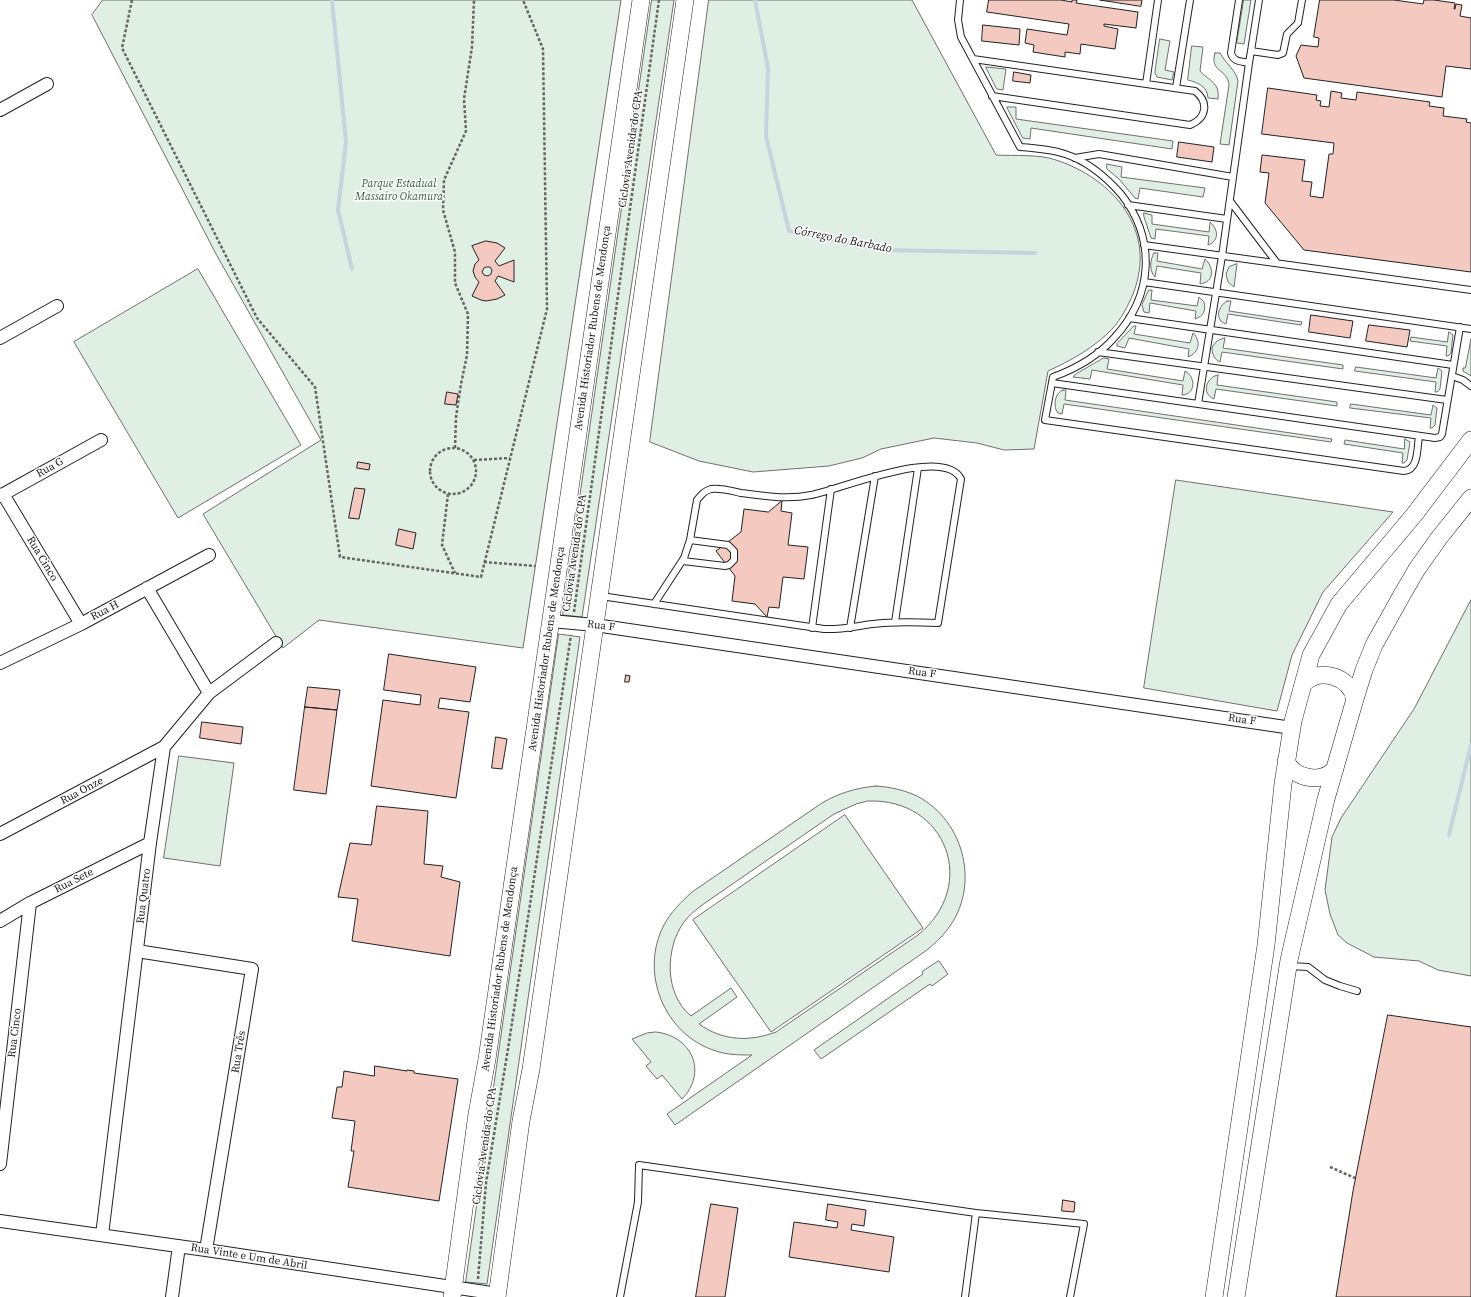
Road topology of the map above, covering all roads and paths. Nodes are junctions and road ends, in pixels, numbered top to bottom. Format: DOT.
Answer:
graph roads {
  1 [pos="132,0"];
  2 [pos="474,0"];
  3 [pos="523,0"];
  4 [pos="640,0"];
  5 [pos="659,0"];
  6 [pos="685,0"];
  7 [pos="960,0"];
  8 [pos="1158,0"];
  9 [pos="1190,0"];
  10 [pos="1239,0"];
  11 [pos="1259,0"];
  12 [pos="1302,0"];
  13 [pos="1251,51"];
  14 [pos="973,59"];
  15 [pos="1249,62"];
  16 [pos="47,84"];
  17 [pos="1146,84"];
  18 [pos="1176,88"];
  19 [pos="992,96"];
  20 [pos="0,110"];
  21 [pos="1074,158"];
  22 [pos="1233,177"];
  23 [pos="1230,201"];
  24 [pos="1128,204"];
  25 [pos="1227,219"];
  26 [pos="1144,245"];
  27 [pos="1222,256"];
  28 [pos="1277,263"];
  29 [pos="1144,282"];
  30 [pos="1471,290"];
  31 [pos="1216,292"];
  32 [pos="57,306"];
  33 [pos="1129,318"];
  34 [pos="1460,327"];
  35 [pos="1471,328"];
  36 [pos="1210,329"];
  37 [pos="0,338"];
  38 [pos="1098,352"];
  39 [pos="1453,365"];
  40 [pos="1204,368"];
  41 [pos="1452,376"];
  42 [pos="1052,383"];
  43 [pos="1471,386"];
  44 [pos="1448,400"];
  45 [pos="1198,404"];
  46 [pos="1419,436"];
  47 [pos="101,440"];
  48 [pos="1471,440"];
  49 [pos="455,448"];
  50 [pos="510,458"];
  51 [pos="474,460"];
  52 [pos="918,468"];
  53 [pos="875,476"];
  54 [pos="831,489"];
  55 [pos="448,494"];
  56 [pos="2,495"];
  57 [pos="1471,498"];
  58 [pos="690,540"];
  59 [pos="209,555"];
  60 [pos="683,561"];
  61 [pos="484,562"];
  62 [pos="535,566"];
  63 [pos="455,573"];
  64 [pos="147,588"];
  65 [pos="600,595"];
  66 [pos="654,604"];
  67 [pos="551,621"];
  68 [pos="895,622"];
  69 [pos="573,623"];
  70 [pos="81,624"];
  71 [pos="595,625"];
  72 [pos="812,628"];
  73 [pos="850,628"];
  74 [pos="276,643"];
  75 [pos="0,663"];
  76 [pos="1304,683"];
  77 [pos="209,693"];
  78 [pos="1355,699"];
  79 [pos="1292,728"];
  80 [pos="164,747"];
  81 [pos="1286,761"];
  82 [pos="1335,769"];
  83 [pos="0,834"];
  84 [pos="150,843"];
  85 [pos="30,903"];
  86 [pos="0,922"];
  87 [pos="137,951"];
  88 [pos="1288,966"];
  89 [pos="1357,991"];
  90 [pos="0,1164"];
  91 [pos="1330,1167"];
  92 [pos="1355,1178"];
  93 [pos="976,1213"];
  94 [pos="0,1221"];
  95 [pos="102,1235"];
  96 [pos="179,1246"];
  97 [pos="206,1250"];
  98 [pos="476,1291"];
  99 [pos="453,1292"];
  100 [pos="497,1296"];
  101 [pos="172,1297"];
  102 [pos="620,1297"];
  103 [pos="965,1297"];
  104 [pos="1070,1297"];
  105 [pos="1214,1297"];
  106 [pos="1236,1297"];
  1 -- 63 [label="path"];
  2 -- 49 [label="path"];
  3 -- 50 [label="path"];
  4 -- 67 [label="main road, Avenida Historiador Rubens de Mendonça"];
  5 -- 69 [label="path, Ciclovia Avenida do CPA"];
  6 -- 65 [label="main road"];
  7 -- 14 [label="lane"];
  8 -- 17 [label="lane"];
  9 -- 18 [label="lane"];
  10 -- 15 [label="lane"];
  11 -- 13 [label="lane"];
  12 -- 13 [label="lane"];
  13 -- 15 [label="lane"];
  14 -- 17 [label="lane"];
  14 -- 19 [label="lane"];
  15 -- 22 [label="lane"];
  16 -- 20 [label="street"];
  17 -- 18 [label="lane"];
  18 -- 19 [label="lane"];
  19 -- 21 [label="lane"];
  21 -- 22 [label="lane"];
  21 -- 24 [label="lane"];
  22 -- 23 [label="lane"];
  23 -- 25 [label="lane"];
  23 -- 28 [label="lane"];
  24 -- 25 [label="lane"];
  24 -- 26 [label="lane"];
  25 -- 27 [label="lane"];
  26 -- 27 [label="lane"];
  26 -- 29 [label="lane"];
  27 -- 28 [label="lane"];
  27 -- 31 [label="lane"];
  28 -- 30 [label="lane"];
  29 -- 31 [label="lane"];
  29 -- 33 [label="lane"];
  31 -- 34 [label="lane"];
  31 -- 36 [label="lane"];
  32 -- 37 [label="street"];
  33 -- 36 [label="lane"];
  33 -- 38 [label="lane"];
  34 -- 35 [label="lane"];
  34 -- 39 [label="lane"];
  36 -- 39 [label="lane"];
  36 -- 40 [label="lane"];
  38 -- 40 [label="lane"];
  38 -- 42 [label="lane"];
  39 -- 41 [label="lane"];
  40 -- 44 [label="lane"];
  40 -- 45 [label="lane"];
  41 -- 43 [label="lane"];
  41 -- 44 [label="lane"];
  42 -- 45 [label="lane"];
  42 -- 46 [label="lane"];
  44 -- 46 [label="lane"];
  45 -- 46 [label="lane"];
  47 -- 56 [label="street, Rua G"];
  48 -- 76 [label="main road"];
  49 -- 51 [label="path"];
  49 -- 55 [label="path"];
  50 -- 51 [label="path"];
  50 -- 61 [label="path"];
  51 -- 55 [label="path"];
  52 -- 53 [label="lane"];
  52 -- 68 [label="lane"];
  52 -- 68 [label="lane"];
  53 -- 54 [label="lane"];
  53 -- 73 [label="lane"];
  54 -- 58 [label="lane"];
  54 -- 72 [label="lane"];
  55 -- 63 [label="path"];
  56 -- 70 [label="street, Rua Cinco"];
  57 -- 78 [label="main road"];
  58 -- 60 [label="lane"];
  58 -- 60 [label="lane"];
  59 -- 64 [label="street, Rua H"];
  60 -- 66 [label="lane"];
  61 -- 62 [label="path"];
  61 -- 63 [label="path"];
  64 -- 70 [label="street, Rua H"];
  64 -- 77 [label="street"];
  65 -- 66 [label="lane"];
  65 -- 71 [label="main road"];
  66 -- 72 [label="lane"];
  67 -- 69 [label="street, Rua F"];
  67 -- 99 [label="main road, Avenida Historiador Rubens de Mendonça"];
  68 -- 73 [label="lane"];
  69 -- 71 [label="street, Rua F"];
  69 -- 98 [label="path, Ciclovia Avenida do CPA"];
  70 -- 75 [label="street, Rua H"];
  71 -- 79 [label="street, Rua F"];
  71 -- 100 [label="main road"];
  72 -- 73 [label="lane"];
  74 -- 77 [label="street"];
  76 -- 78 [label="main road"];
  76 -- 79 [label="main road"];
  77 -- 80 [label="street"];
  78 -- 82 [label="main road"];
  79 -- 81 [label="main road"];
  80 -- 83 [label="street, Rua Onze"];
  80 -- 84 [label="street, Rua Quatro"];
  81 -- 82 [label="main road"];
  81 -- 105 [label="main road"];
  82 -- 88 [label="main road"];
  84 -- 85 [label="street, Rua Sete"];
  84 -- 87 [label="street, Rua Quatro"];
  85 -- 86 [label="street, Rua Sete"];
  85 -- 90 [label="street, Rua Cinco"];
  87 -- 95 [label="street, Rua Quatro"];
  87 -- 97 [label="street, Rua Três"];
  88 -- 89 [label="lane"];
  88 -- 106 [label="main road"];
  91 -- 92 [label="path"];
  93 -- 102 [label="lane"];
  93 -- 103 [label="lane"];
  93 -- 104 [label="lane"];
  94 -- 95 [label="street, Rua Vinte e Um de Abril"];
  95 -- 96 [label="street, Rua Vinte e Um de Abril"];
  96 -- 97 [label="street, Rua Vinte e Um de Abril"];
  96 -- 101 [label="street"];
  97 -- 99 [label="street, Rua Vinte e Um de Abril"];
  98 -- 99 [label="street, Rua Vinte e Um de Abril"];
  98 -- 100 [label="street, Rua Vinte e Um de Abril"];
}
